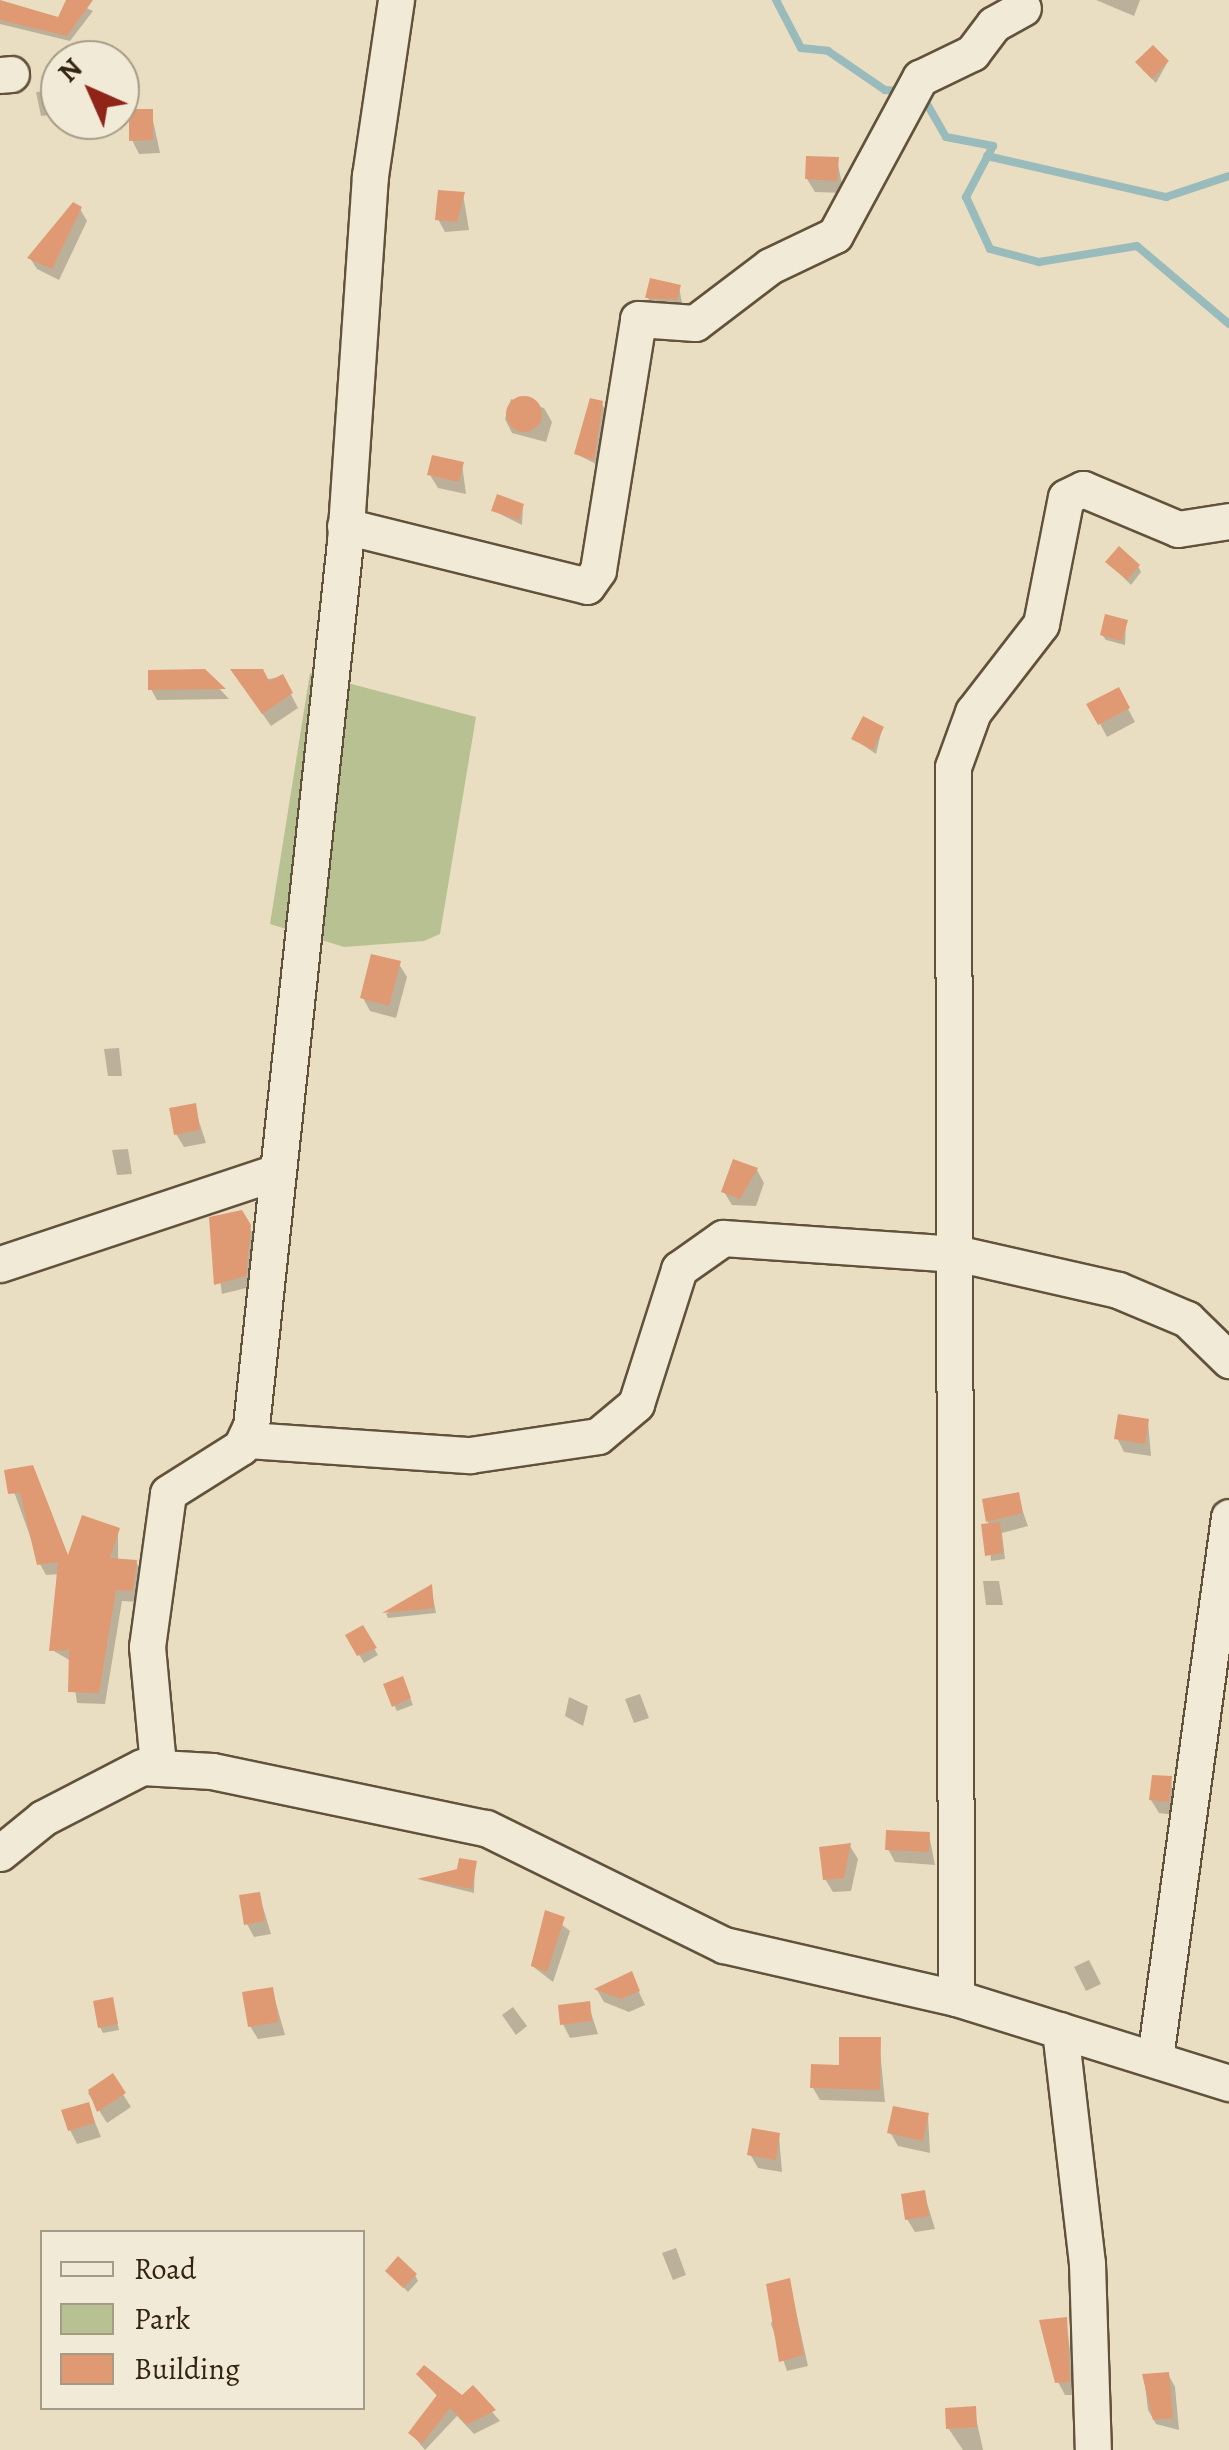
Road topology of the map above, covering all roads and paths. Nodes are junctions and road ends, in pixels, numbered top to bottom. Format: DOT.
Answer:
graph roads {
  1 [pos="396,0"];
  2 [pos="1023,8"];
  3 [pos="1229,521"];
  4 [pos="346,526"];
  5 [pos="276,1172"];
  6 [pos="950,1253"];
  7 [pos="0,1264"];
  8 [pos="1229,1360"];
  9 [pos="248,1440"];
  10 [pos="1229,1517"];
  11 [pos="158,1765"];
  12 [pos="0,1852"];
  13 [pos="956,1998"];
  14 [pos="1060,2030"];
  15 [pos="1155,2058"];
  16 [pos="1229,2082"];
  17 [pos="1093,2450"];
  1 -- 4 [label="street"];
  2 -- 4 [label="street"];
  3 -- 6 [label="street"];
  4 -- 5 [label="street"];
  5 -- 7 [label="street"];
  5 -- 9 [label="street"];
  6 -- 8 [label="street"];
  6 -- 9 [label="street"];
  6 -- 13 [label="street"];
  9 -- 11 [label="street"];
  10 -- 15 [label="street"];
  11 -- 12 [label="street"];
  11 -- 13 [label="street"];
  13 -- 14 [label="street"];
  14 -- 15 [label="street"];
  14 -- 17 [label="street"];
  15 -- 16 [label="street"];
}
